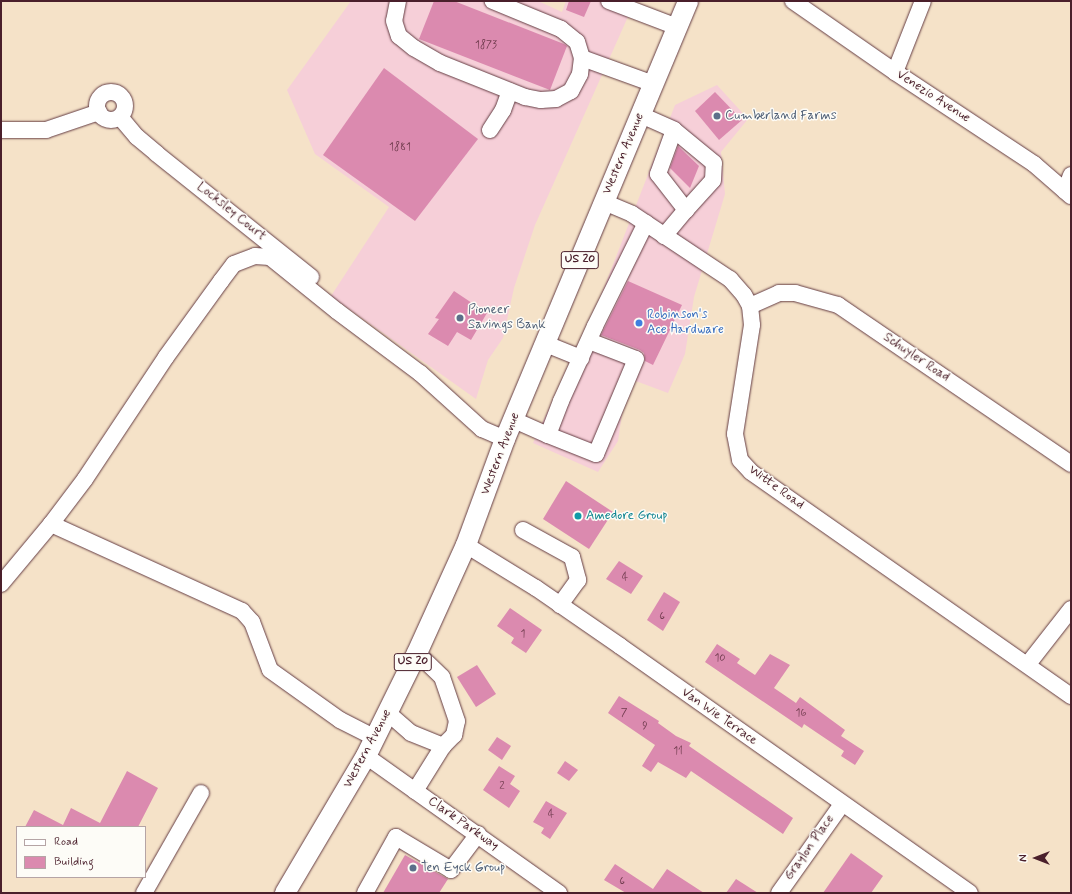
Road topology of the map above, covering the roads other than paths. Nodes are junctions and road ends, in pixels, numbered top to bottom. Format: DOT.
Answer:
graph roads {
  1 [pos="398,1"];
  2 [pos="493,1"];
  3 [pos="609,1"];
  4 [pos="688,1"];
  5 [pos="793,1"];
  6 [pos="923,1"];
  7 [pos="628,4"];
  8 [pos="677,28"];
  9 [pos="582,58"];
  10 [pos="895,72"];
  11 [pos="654,84"];
  12 [pos="510,91"];
  13 [pos="99,112"];
  14 [pos="641,115"];
  15 [pos="120,117"];
  16 [pos="1,130"];
  17 [pos="490,130"];
  18 [pos="674,130"];
  19 [pos="1071,175"];
  20 [pos="1068,193"];
  21 [pos="604,202"];
  22 [pos="686,210"];
  23 [pos="646,223"];
  24 [pos="664,236"];
  25 [pos="750,306"];
  26 [pos="336,312"];
  27 [pos="589,341"];
  28 [pos="546,344"];
  29 [pos="581,358"];
  30 [pos="514,420"];
  31 [pos="548,435"];
  32 [pos="506,439"];
  33 [pos="1071,464"];
  34 [pos="51,524"];
  35 [pos="523,530"];
  36 [pos="466,545"];
  37 [pos="1,584"];
  38 [pos="560,604"];
  39 [pos="1071,609"];
  40 [pos="417,653"];
  41 [pos="1028,664"];
  42 [pos="1071,696"];
  43 [pos="388,712"];
  44 [pos="376,738"];
  45 [pos="444,746"];
  46 [pos="366,756"];
  47 [pos="415,790"];
  48 [pos="200,793"];
  49 [pos="842,804"];
  50 [pos="478,834"];
  51 [pos="144,893"];
  52 [pos="286,893"];
  53 [pos="365,893"];
  54 [pos="559,893"];
  55 [pos="779,893"];
  56 [pos="970,893"];
  1 -- 12 [label="street"];
  2 -- 9 [label="street"];
  3 -- 7 [label="street"];
  4 -- 8 [label="main road, Western Avenue / US 20"];
  5 -- 10 [label="street, Venezio Avenue"];
  6 -- 10 [label="street"];
  7 -- 8 [label="street"];
  8 -- 11 [label="main road, Western Avenue / US 20"];
  9 -- 11 [label="street"];
  9 -- 12 [label="street"];
  10 -- 20 [label="street, Venezio Avenue"];
  11 -- 14 [label="main road, Western Avenue / US 20"];
  12 -- 17 [label="street"];
  13 -- 15 [label="street"];
  13 -- 15 [label="street"];
  13 -- 16 [label="street"];
  14 -- 18 [label="street"];
  14 -- 21 [label="main road, Western Avenue / US 20"];
  15 -- 26 [label="street, Locksley Court"];
  18 -- 22 [label="street"];
  18 -- 22 [label="street"];
  19 -- 20 [label="street"];
  21 -- 23 [label="street, Witte Road"];
  21 -- 28 [label="main road, Western Avenue / US 20"];
  22 -- 24 [label="street"];
  23 -- 24 [label="street, Witte Road"];
  23 -- 27 [label="street"];
  24 -- 25 [label="street, Witte Road"];
  25 -- 33 [label="street, Schuyler Road"];
  25 -- 41 [label="street, Witte Road"];
  26 -- 32 [label="street"];
  26 -- 34 [label="street"];
  27 -- 29 [label="street"];
  27 -- 31 [label="street"];
  28 -- 29 [label="street"];
  28 -- 30 [label="main road, Western Avenue / US 20"];
  29 -- 31 [label="street"];
  30 -- 31 [label="street"];
  30 -- 32 [label="main road, Western Avenue / US 20"];
  32 -- 36 [label="main road, Western Avenue / US 20"];
  34 -- 37 [label="street"];
  34 -- 44 [label="street"];
  35 -- 38 [label="street"];
  36 -- 38 [label="street, Van Wie Terrace"];
  36 -- 40 [label="main road, Western Avenue / US 20"];
  38 -- 49 [label="street, Van Wie Terrace"];
  39 -- 41 [label="street"];
  40 -- 43 [label="main road, Western Avenue / US 20"];
  40 -- 45 [label="street"];
  41 -- 42 [label="street, Witte Road"];
  43 -- 44 [label="main road, Western Avenue / US 20"];
  43 -- 45 [label="street"];
  44 -- 46 [label="main road, Western Avenue / US 20"];
  45 -- 47 [label="street"];
  46 -- 47 [label="street, Clark Parkway"];
  46 -- 52 [label="main road, Western Avenue / US 20"];
  47 -- 50 [label="street, Clark Parkway"];
  48 -- 51 [label="street"];
  49 -- 55 [label="street, Graylon Place"];
  49 -- 56 [label="street, Van Wie Terrace"];
  50 -- 53 [label="street"];
  50 -- 54 [label="street, Clark Parkway"];
}
